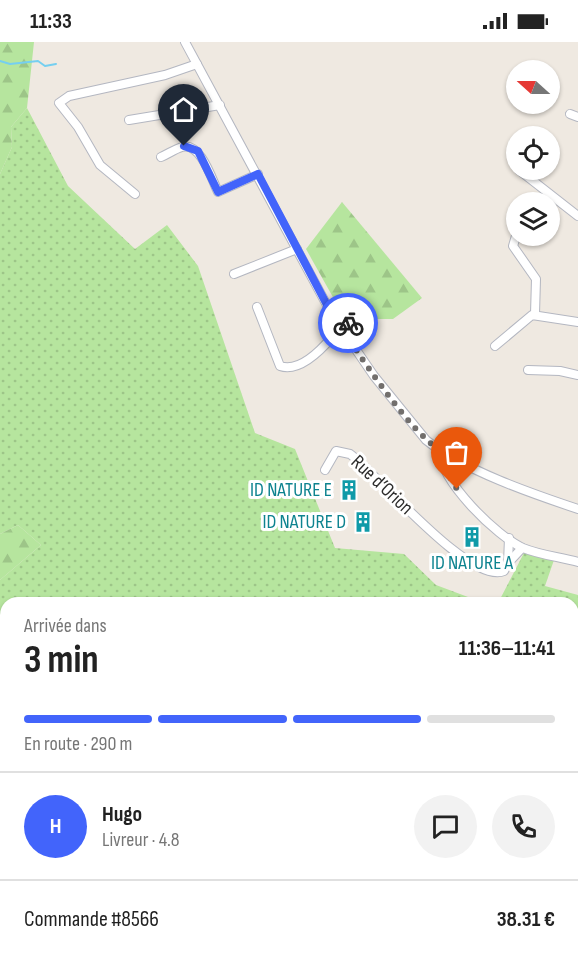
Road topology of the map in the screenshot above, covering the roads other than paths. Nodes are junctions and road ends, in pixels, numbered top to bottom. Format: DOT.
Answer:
graph roads {
  1 [pos="185,42"];
  2 [pos="198,66"];
  3 [pos="138,87"];
  4 [pos="220,105"];
  5 [pos="129,120"];
  6 [pos="161,158"];
  7 [pos="258,174"];
  8 [pos="530,180"];
  9 [pos="542,192"];
  10 [pos="135,194"];
  11 [pos="560,205"];
  12 [pos="578,216"];
  13 [pos="514,246"];
  14 [pos="297,249"];
  15 [pos="234,274"];
  16 [pos="257,307"];
  17 [pos="535,314"];
  18 [pos="336,322"];
  19 [pos="578,322"];
  20 [pos="333,336"];
  21 [pos="348,338"];
  22 [pos="495,346"];
  23 [pos="528,370"];
  24 [pos="578,375"];
  25 [pos="441,451"];
  26 [pos="325,470"];
  27 [pos="578,509"];
  28 [pos="508,538"];
  29 [pos="522,548"];
  30 [pos="578,562"];
  31 [pos="508,563"];
  1 -- 2 [label="street"];
  2 -- 3 [label="street"];
  2 -- 4 [label="street"];
  2 -- 10 [label="street"];
  4 -- 5 [label="street"];
  4 -- 7 [label="street"];
  6 -- 7 [label="street"];
  7 -- 14 [label="street"];
  8 -- 9 [label="street"];
  11 -- 12 [label="street"];
  13 -- 17 [label="street"];
  14 -- 15 [label="street"];
  14 -- 18 [label="street"];
  16 -- 20 [label="street"];
  17 -- 19 [label="street"];
  17 -- 22 [label="street"];
  18 -- 20 [label="street"];
  18 -- 21 [label="street"];
  20 -- 21 [label="street"];
  21 -- 25 [label="street"];
  23 -- 24 [label="street"];
  25 -- 27 [label="street"];
  25 -- 28 [label="street"];
  26 -- 31 [label="street, Rue d’Orion"];
  28 -- 29 [label="street"];
  28 -- 31 [label="street"];
  29 -- 30 [label="street"];
  29 -- 31 [label="street"];
}
